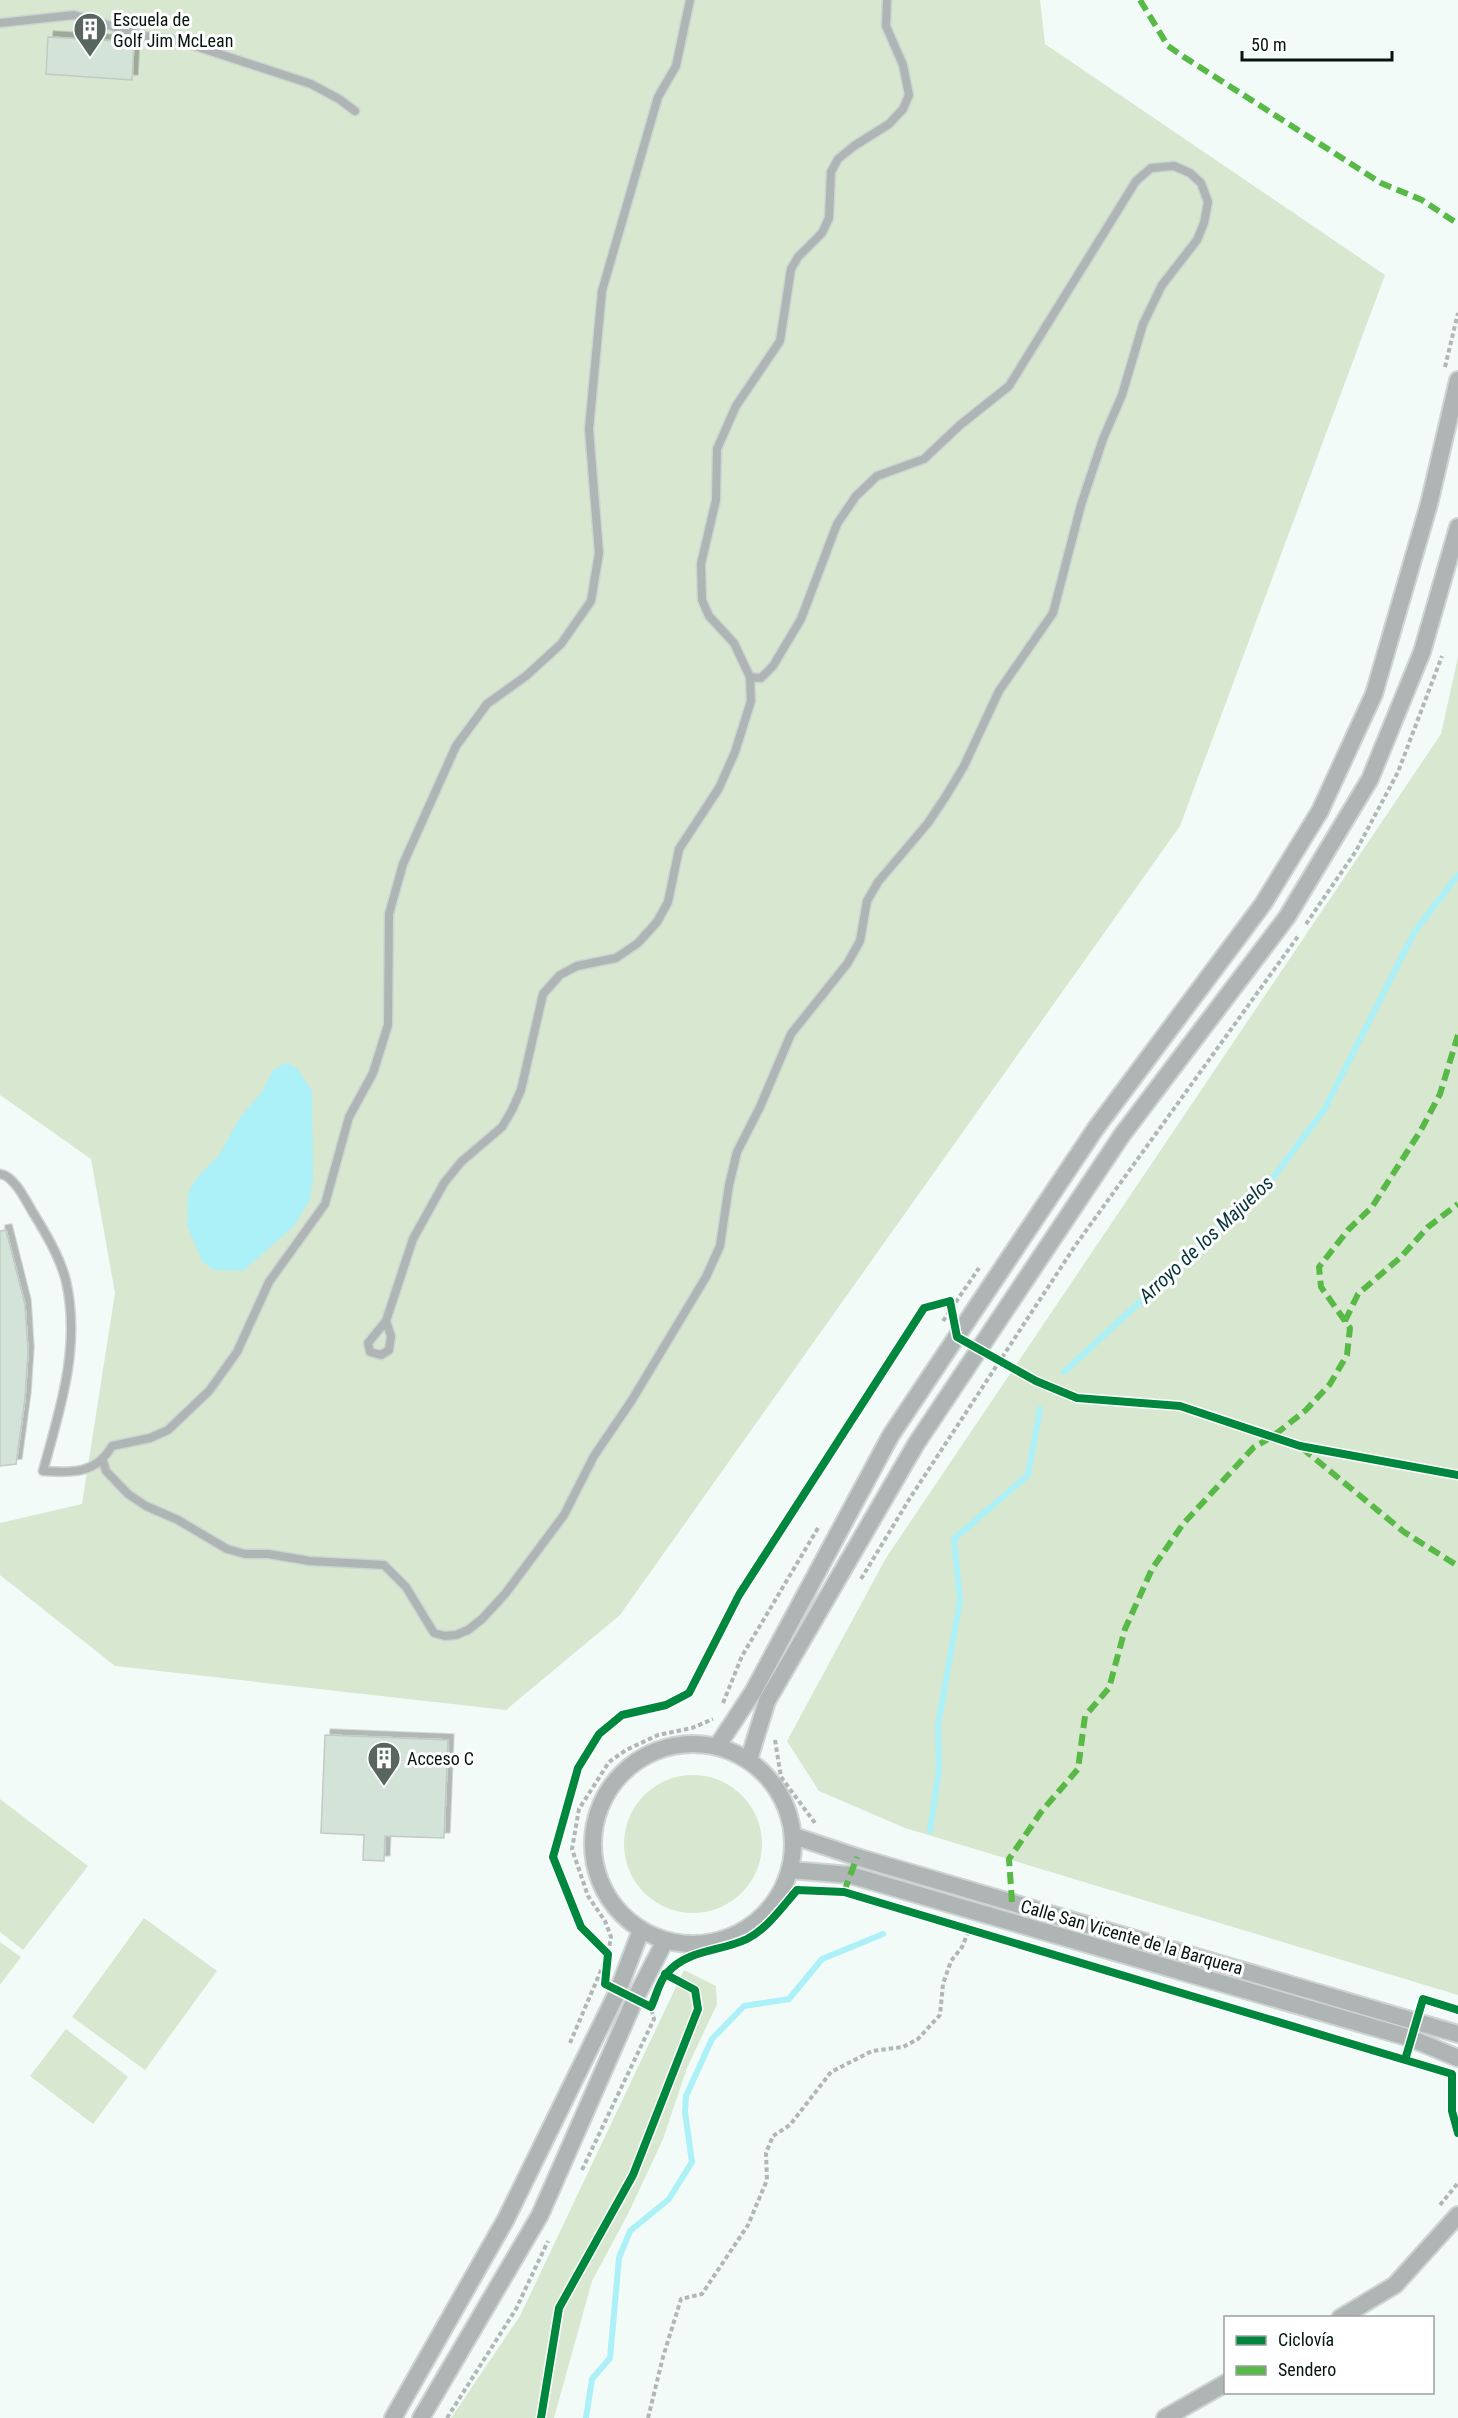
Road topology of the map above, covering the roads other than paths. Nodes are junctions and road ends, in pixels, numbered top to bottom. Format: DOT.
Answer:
graph roads {
  1 [pos="690,0"];
  2 [pos="887,0"];
  3 [pos="0,23"];
  4 [pos="355,111"];
  5 [pos="1458,380"];
  6 [pos="1458,527"];
  7 [pos="750,677"];
  8 [pos="0,1174"];
  9 [pos="386,1321"];
  10 [pos="103,1461"];
  11 [pos="718,1745"];
  12 [pos="749,1759"];
  13 [pos="794,1836"];
  14 [pos="791,1870"];
  15 [pos="640,1930"];
  16 [pos="664,1941"];
  17 [pos="1458,2034"];
  18 [pos="1458,2058"];
  19 [pos="1458,2215"];
  20 [pos="1343,2316"];
  21 [pos="1224,2384"];
  22 [pos="393,2418"];
  23 [pos="421,2418"];
  24 [pos="1165,2418"];
  1 -- 10 [label="lane"];
  2 -- 7 [label="lane"];
  3 -- 4 [label="lane"];
  5 -- 11 [label="street"];
  6 -- 12 [label="street"];
  7 -- 9 [label="lane"];
  7 -- 10 [label="lane"];
  8 -- 10 [label="lane"];
  11 -- 12 [label="street"];
  11 -- 15 [label="street"];
  12 -- 13 [label="street"];
  13 -- 14 [label="street"];
  13 -- 17 [label="street, Calle San Vicente de la Barquera"];
  14 -- 16 [label="street"];
  14 -- 18 [label="street, Calle San Vicente de la Barquera"];
  15 -- 16 [label="street"];
  15 -- 22 [label="street"];
  16 -- 23 [label="street"];
  19 -- 20 [label="street"];
  21 -- 24 [label="street"];
}
